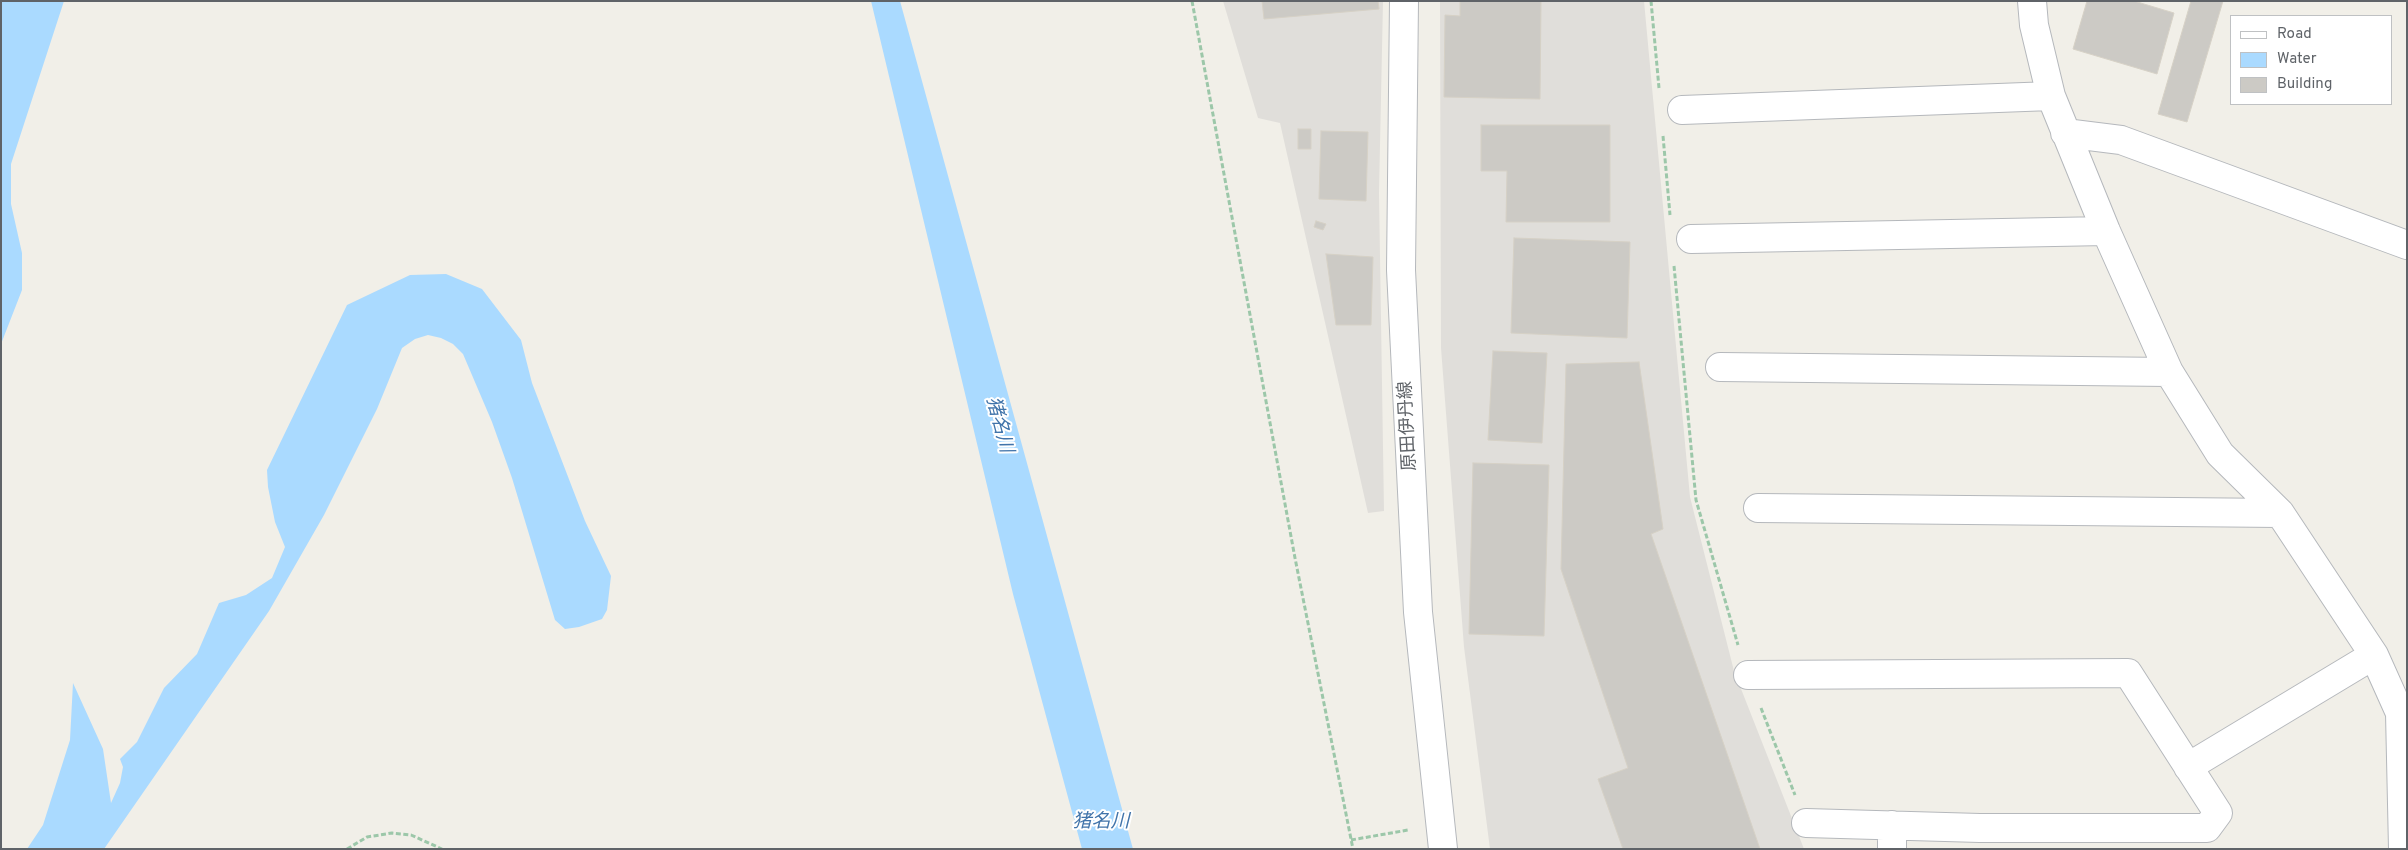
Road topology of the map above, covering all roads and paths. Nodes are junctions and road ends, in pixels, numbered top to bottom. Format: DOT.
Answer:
graph roads {
  1 [pos="1192,1"];
  2 [pos="1404,1"];
  3 [pos="1651,1"];
  4 [pos="2032,1"];
  5 [pos="1659,89"];
  6 [pos="2051,96"];
  7 [pos="1672,119"];
  8 [pos="2064,133"];
  9 [pos="2106,231"];
  10 [pos="1681,232"];
  11 [pos="2407,245"];
  12 [pos="1674,264"];
  13 [pos="1720,367"];
  14 [pos="2170,372"];
  15 [pos="1758,508"];
  16 [pos="2280,513"];
  17 [pos="2374,655"];
  18 [pos="1748,675"];
  19 [pos="2188,767"];
  20 [pos="1806,823"];
  21 [pos="1409,830"];
  22 [pos="1892,837"];
  23 [pos="1980,838"];
  24 [pos="2037,838"];
  25 [pos="1351,840"];
  26 [pos="347,849"];
  27 [pos="442,849"];
  28 [pos="1353,849"];
  29 [pos="1443,849"];
  30 [pos="2404,849"];
  1 -- 25 [label="path"];
  2 -- 29 [label="street, 原田伊丹線"];
  3 -- 5 [label="path"];
  4 -- 6 [label="street"];
  6 -- 7 [label="street"];
  6 -- 8 [label="street"];
  7 -- 10 [label="path"];
  8 -- 9 [label="street"];
  8 -- 11 [label="street"];
  9 -- 10 [label="street"];
  9 -- 14 [label="street"];
  12 -- 18 [label="path"];
  13 -- 14 [label="street"];
  14 -- 16 [label="street"];
  15 -- 16 [label="street"];
  16 -- 17 [label="street"];
  17 -- 19 [label="street"];
  17 -- 30 [label="street"];
  18 -- 19 [label="street"];
  18 -- 20 [label="path"];
  19 -- 24 [label="street"];
  20 -- 22 [label="street"];
  21 -- 25 [label="path"];
  22 -- 23 [label="street"];
  23 -- 24 [label="street"];
  25 -- 28 [label="path"];
  26 -- 27 [label="path"];
}
